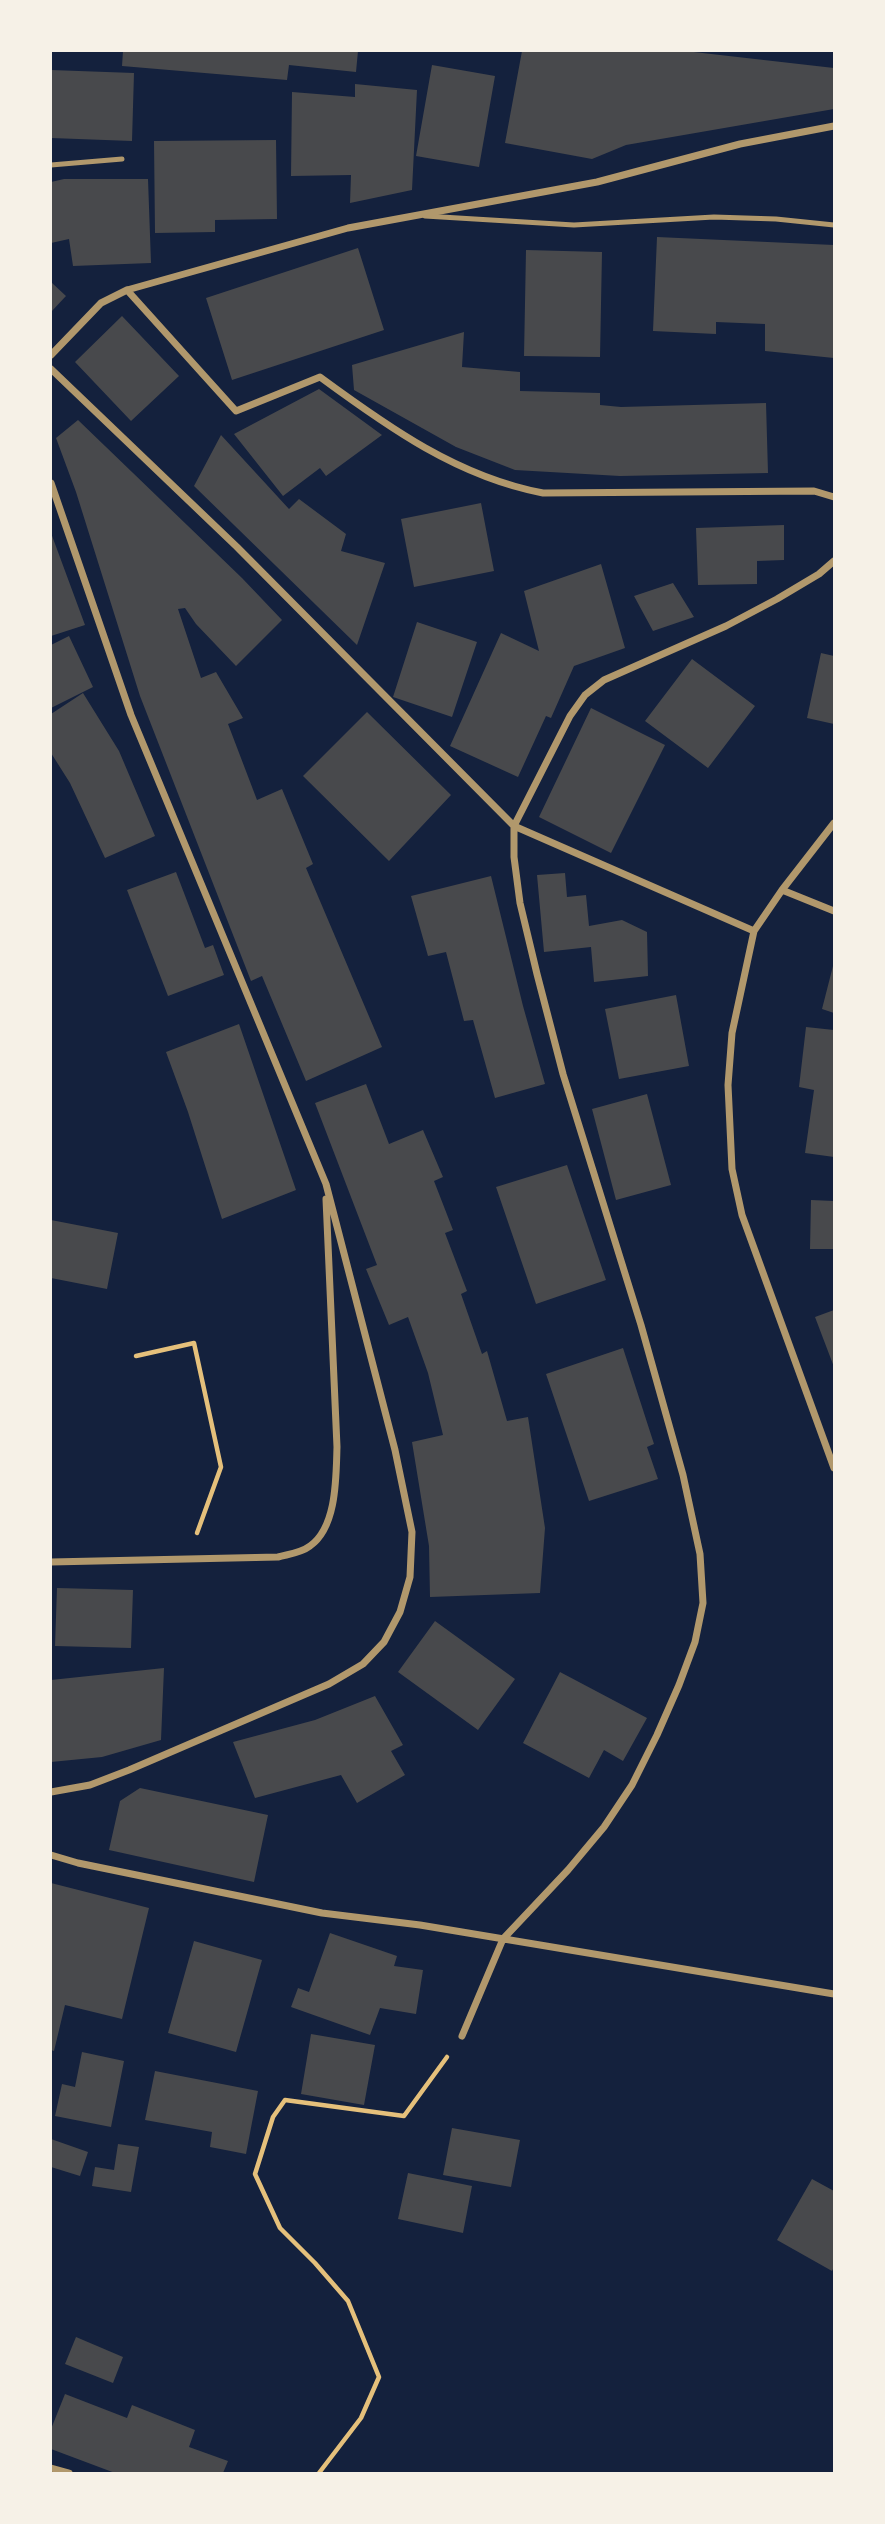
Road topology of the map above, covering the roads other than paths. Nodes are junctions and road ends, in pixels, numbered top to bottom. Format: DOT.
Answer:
graph roads {
  1 [pos="834,126"];
  2 [pos="122,159"];
  3 [pos="51,165"];
  4 [pos="410,215"];
  5 [pos="834,225"];
  6 [pos="127,290"];
  7 [pos="51,355"];
  8 [pos="51,369"];
  9 [pos="51,483"];
  10 [pos="834,497"];
  11 [pos="834,561"];
  12 [pos="834,823"];
  13 [pos="514,826"];
  14 [pos="782,890"];
  15 [pos="834,911"];
  16 [pos="754,931"];
  17 [pos="326,1184"];
  18 [pos="834,1468"];
  19 [pos="51,1562"];
  20 [pos="51,1792"];
  21 [pos="51,1855"];
  22 [pos="503,1939"];
  23 [pos="834,1994"];
  24 [pos="462,2036"];
  25 [pos="51,2468"];
  26 [pos="69,2473"];
  1 -- 4 [label="street"];
  2 -- 3 [label="lane"];
  4 -- 5 [label="lane"];
  4 -- 6 [label="street"];
  6 -- 7 [label="street"];
  6 -- 10 [label="street"];
  8 -- 13 [label="street"];
  9 -- 17 [label="street"];
  11 -- 13 [label="street"];
  12 -- 14 [label="street"];
  13 -- 16 [label="street"];
  13 -- 22 [label="street"];
  14 -- 15 [label="street"];
  14 -- 16 [label="street"];
  16 -- 18 [label="street"];
  17 -- 19 [label="street"];
  17 -- 20 [label="street"];
  21 -- 22 [label="street"];
  22 -- 23 [label="street"];
  22 -- 24 [label="street"];
  25 -- 26 [label="street"];
}
